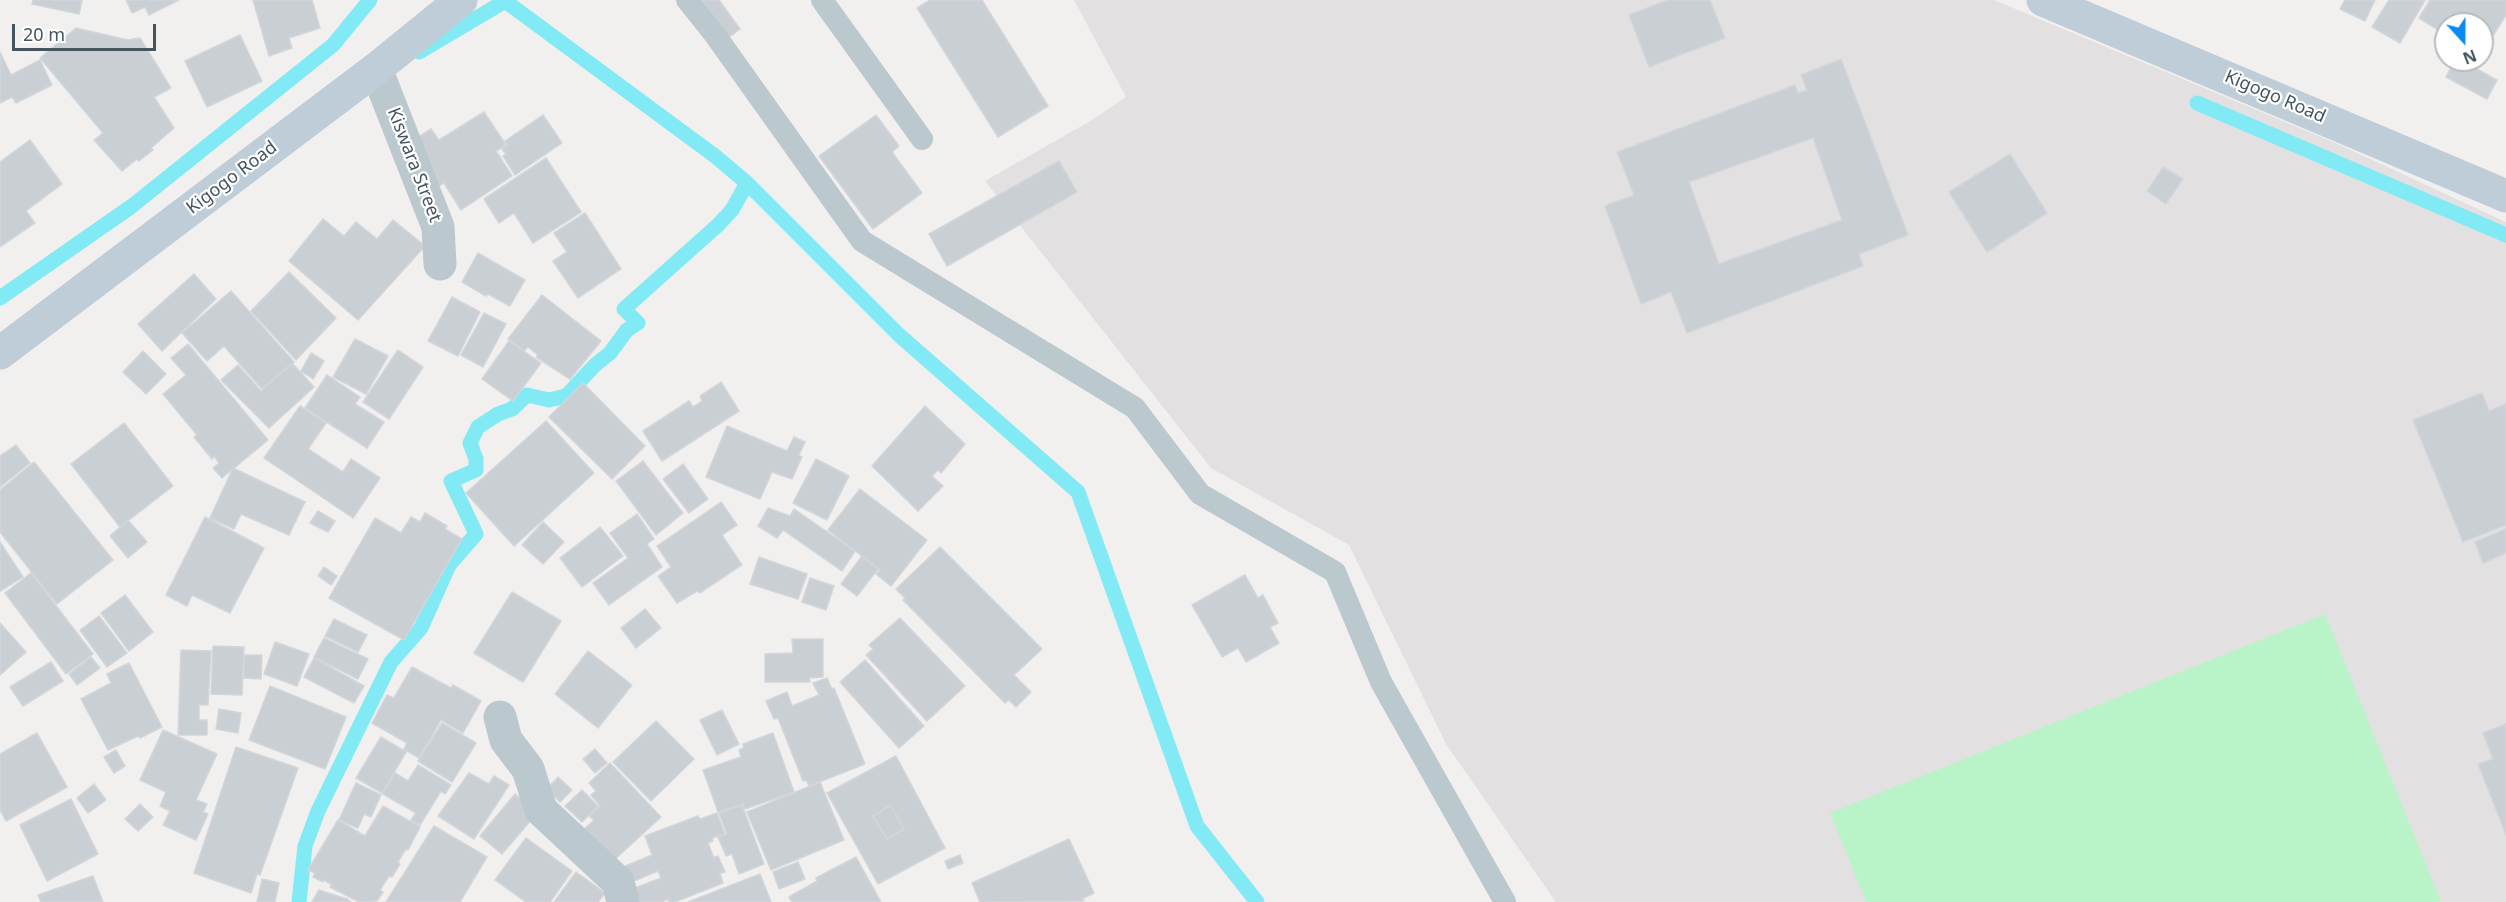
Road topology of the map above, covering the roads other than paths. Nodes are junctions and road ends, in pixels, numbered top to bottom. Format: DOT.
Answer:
graph roads {
  1 [pos="461,0"];
  2 [pos="687,0"];
  3 [pos="822,0"];
  4 [pos="2043,0"];
  5 [pos="376,69"];
  6 [pos="922,139"];
  7 [pos="2506,196"];
  8 [pos="440,264"];
  9 [pos="0,353"];
  10 [pos="500,717"];
  11 [pos="622,902"];
  12 [pos="1505,902"];
  1 -- 5 [label="main road, Kigogo Road"];
  2 -- 12 [label="lane"];
  3 -- 6 [label="lane"];
  4 -- 7 [label="main road, Kigogo Road"];
  5 -- 8 [label="street, Kiswara Street"];
  5 -- 9 [label="main road, Kigogo Road"];
  10 -- 11 [label="street"];
}
